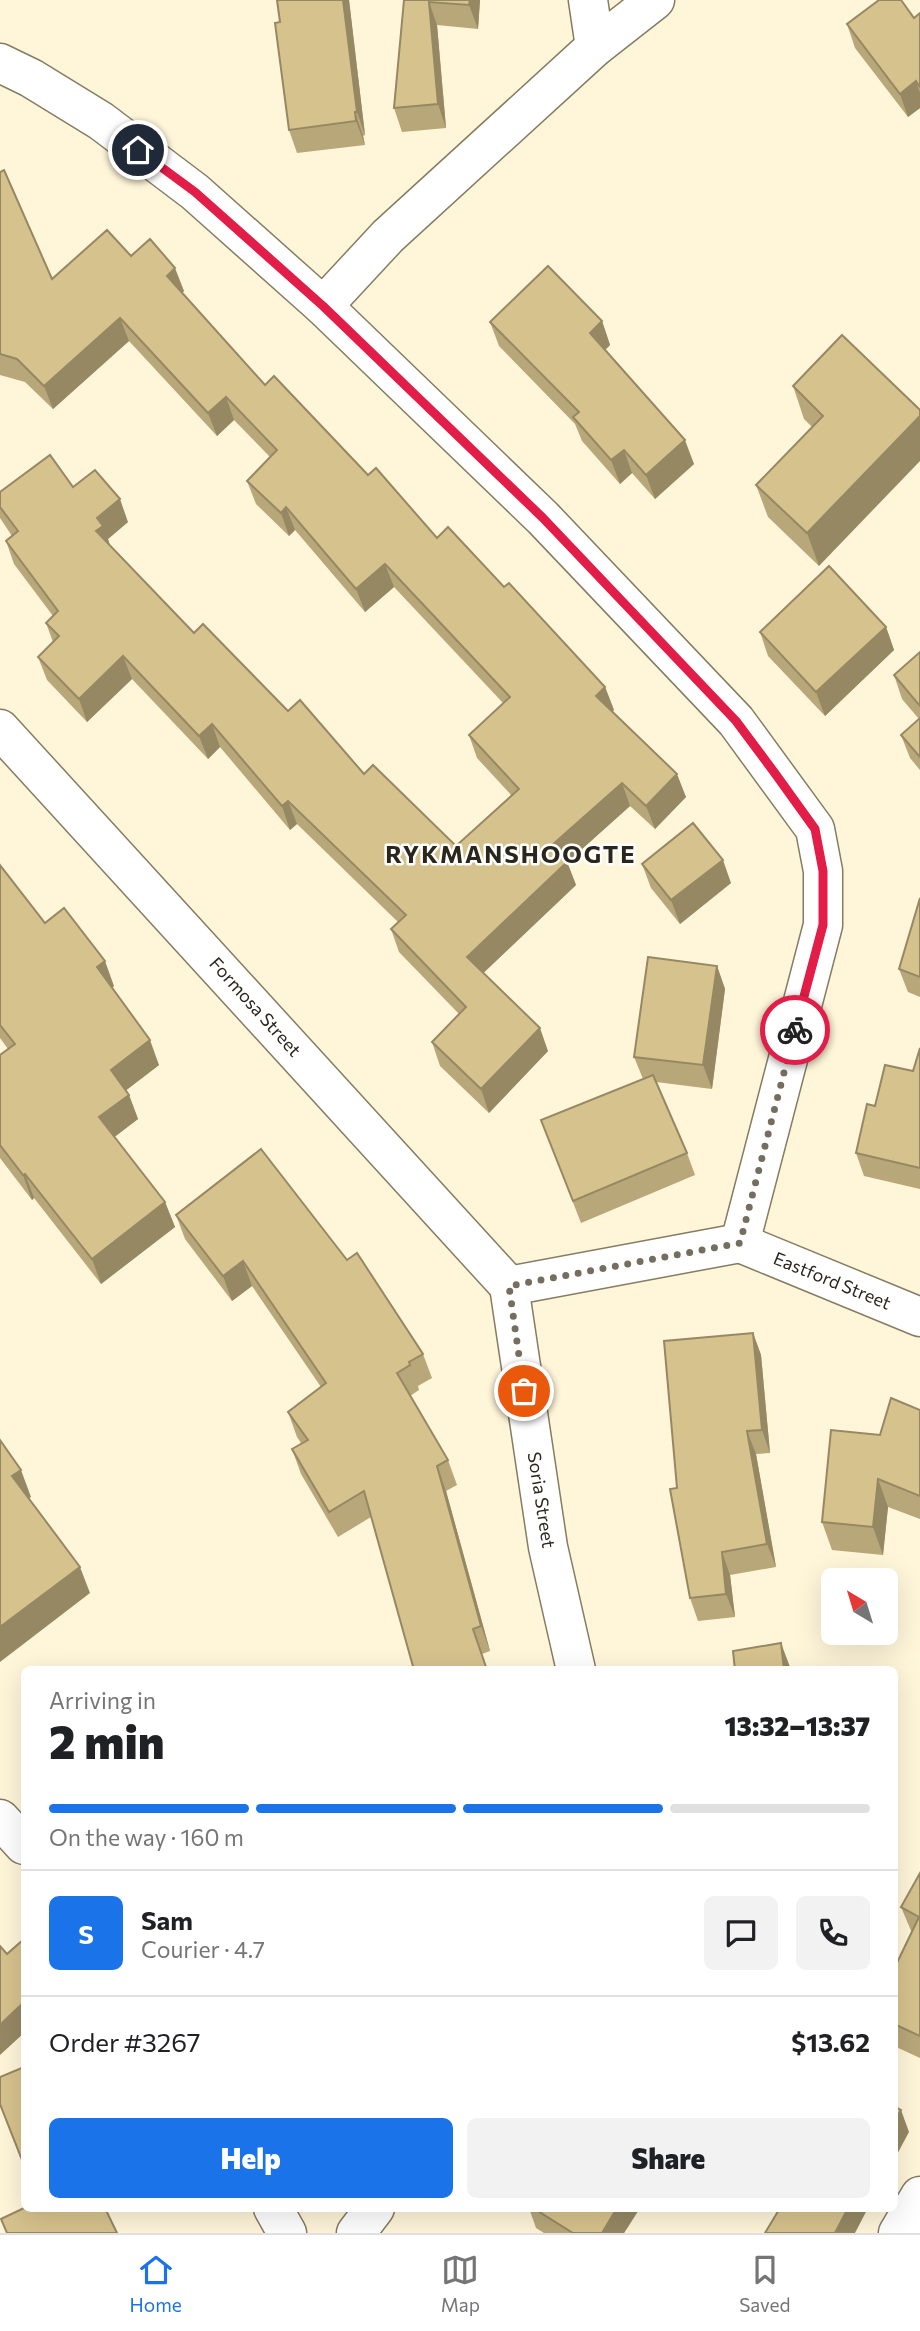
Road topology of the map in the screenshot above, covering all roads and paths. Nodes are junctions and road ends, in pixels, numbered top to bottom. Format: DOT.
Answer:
graph roads {
  1 [pos="588,0"];
  2 [pos="655,0"];
  3 [pos="595,47"];
  4 [pos="0,63"];
  5 [pos="323,306"];
  6 [pos="0,729"];
  7 [pos="740,1243"];
  8 [pos="509,1286"];
  9 [pos="920,1317"];
  10 [pos="575,1666"];
  11 [pos="0,1819"];
  12 [pos="21,1842"];
  13 [pos="920,2196"];
  14 [pos="275,2212"];
  15 [pos="372,2212"];
  16 [pos="287,2233"];
  17 [pos="356,2233"];
  18 [pos="898,2233"];
  1 -- 3 [label="street"];
  2 -- 3 [label="street"];
  3 -- 5 [label="street"];
  4 -- 5 [label="street"];
  5 -- 7 [label="street"];
  6 -- 8 [label="street, Formosa Street"];
  7 -- 8 [label="street"];
  7 -- 9 [label="street, Eastford Street"];
  8 -- 10 [label="street, Soria Street"];
  11 -- 12 [label="street"];
  13 -- 18 [label="street"];
  14 -- 16 [label="street"];
  15 -- 17 [label="street"];
}
